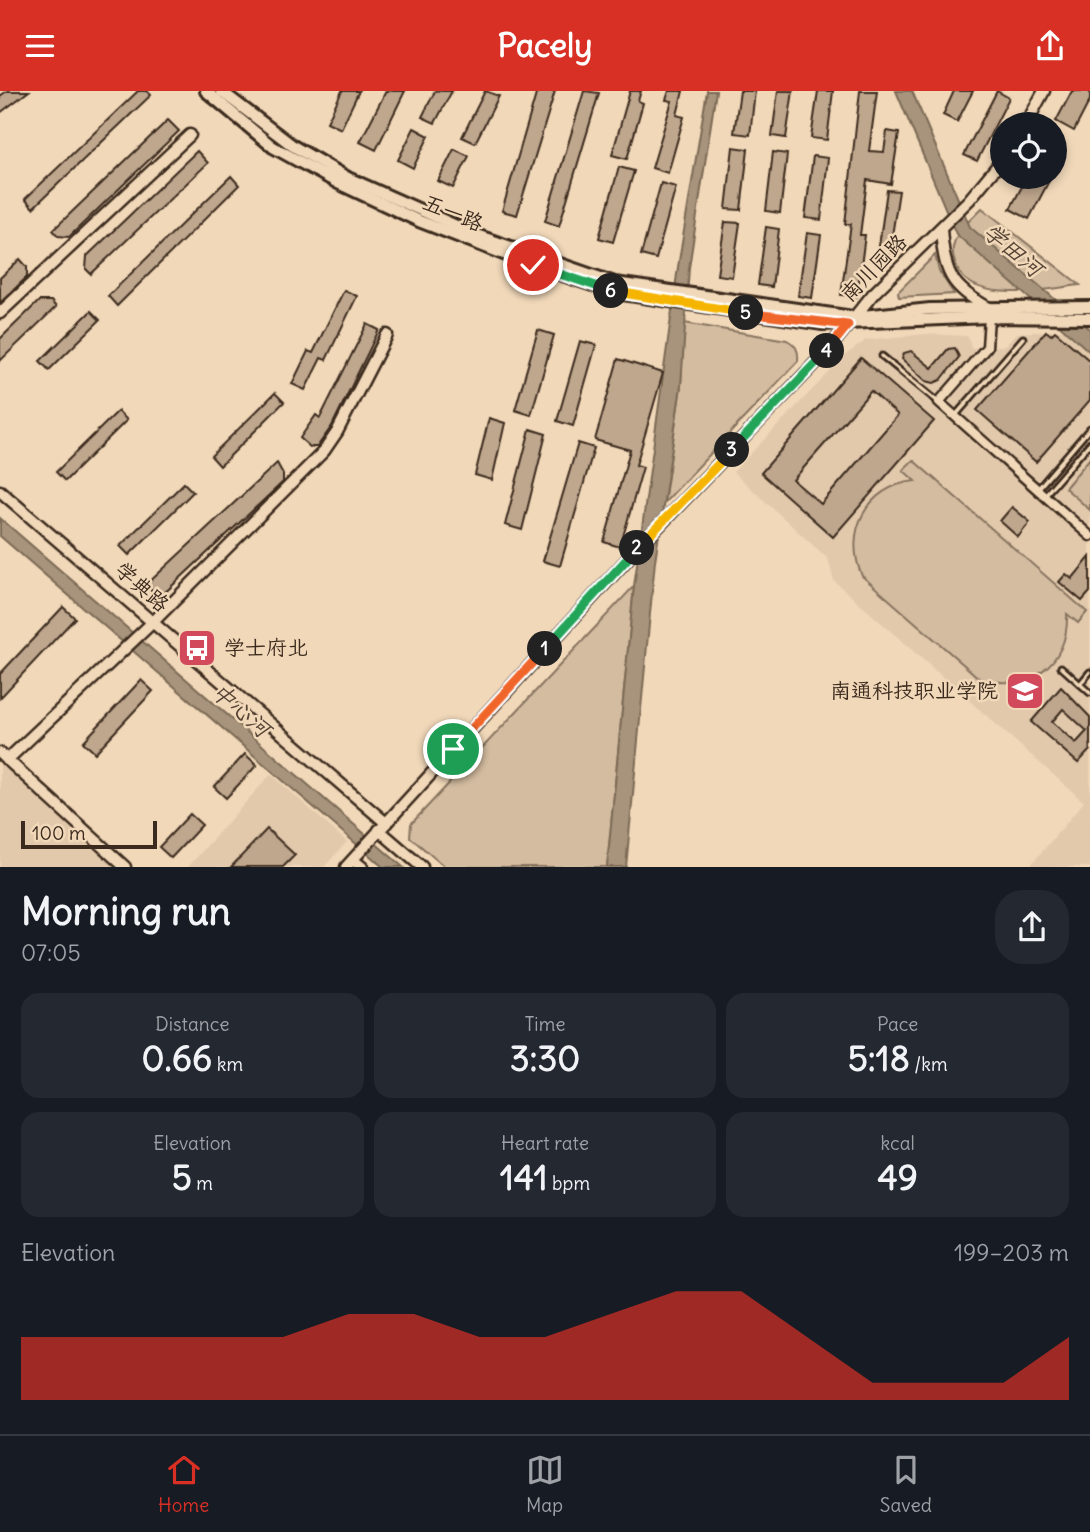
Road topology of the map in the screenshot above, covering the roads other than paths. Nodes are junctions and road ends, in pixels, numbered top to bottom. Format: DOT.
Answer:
graph roads {
  1 [pos="206,91"];
  2 [pos="221,91"];
  3 [pos="1044,91"];
  4 [pos="1033,112"];
  5 [pos="190,135"];
  6 [pos="990,175"];
  7 [pos="944,225"];
  8 [pos="671,297"];
  9 [pos="1090,307"];
  10 [pos="989,312"];
  11 [pos="0,313"];
  12 [pos="1087,318"];
  13 [pos="850,321"];
  14 [pos="387,335"];
  15 [pos="1023,338"];
  16 [pos="882,356"];
  17 [pos="939,402"];
  18 [pos="955,416"];
  19 [pos="1090,428"];
  20 [pos="1090,443"];
  21 [pos="1036,490"];
  22 [pos="0,491"];
  23 [pos="1044,496"];
  24 [pos="1090,536"];
  25 [pos="153,622"];
  26 [pos="1061,667"];
  27 [pos="1090,672"];
  28 [pos="1080,684"];
  29 [pos="1090,693"];
  30 [pos="4,756"];
  31 [pos="380,829"];
  32 [pos="352,860"];
  33 [pos="125,867"];
  34 [pos="362,867"];
  35 [pos="422,867"];
  1 -- 8 [label="main road, 五一路"];
  2 -- 8 [label="main road, 五一路"];
  3 -- 4 [label="street"];
  5 -- 11 [label="street"];
  6 -- 7 [label="street, 南川园路"];
  7 -- 10 [label="street"];
  7 -- 13 [label="street, 南川园路"];
  8 -- 13 [label="main road, 五一路"];
  9 -- 10 [label="main road, 五一路"];
  10 -- 12 [label="main road, 五一路"];
  10 -- 13 [label="main road, 五一路"];
  10 -- 17 [label="street"];
  13 -- 31 [label="street, 南川园路"];
  14 -- 25 [label="street"];
  15 -- 18 [label="lane"];
  16 -- 17 [label="lane"];
  17 -- 18 [label="street"];
  18 -- 21 [label="street"];
  19 -- 21 [label="lane"];
  20 -- 23 [label="lane"];
  21 -- 23 [label="street"];
  22 -- 25 [label="street, 学典路"];
  23 -- 24 [label="street"];
  25 -- 30 [label="street"];
  25 -- 31 [label="street, 学典路"];
  26 -- 28 [label="lane"];
  27 -- 28 [label="lane"];
  28 -- 29 [label="lane"];
  30 -- 33 [label="street"];
  31 -- 32 [label="street, 南川园路"];
  31 -- 35 [label="street, 学典路"];
  32 -- 34 [label="street"];
}
